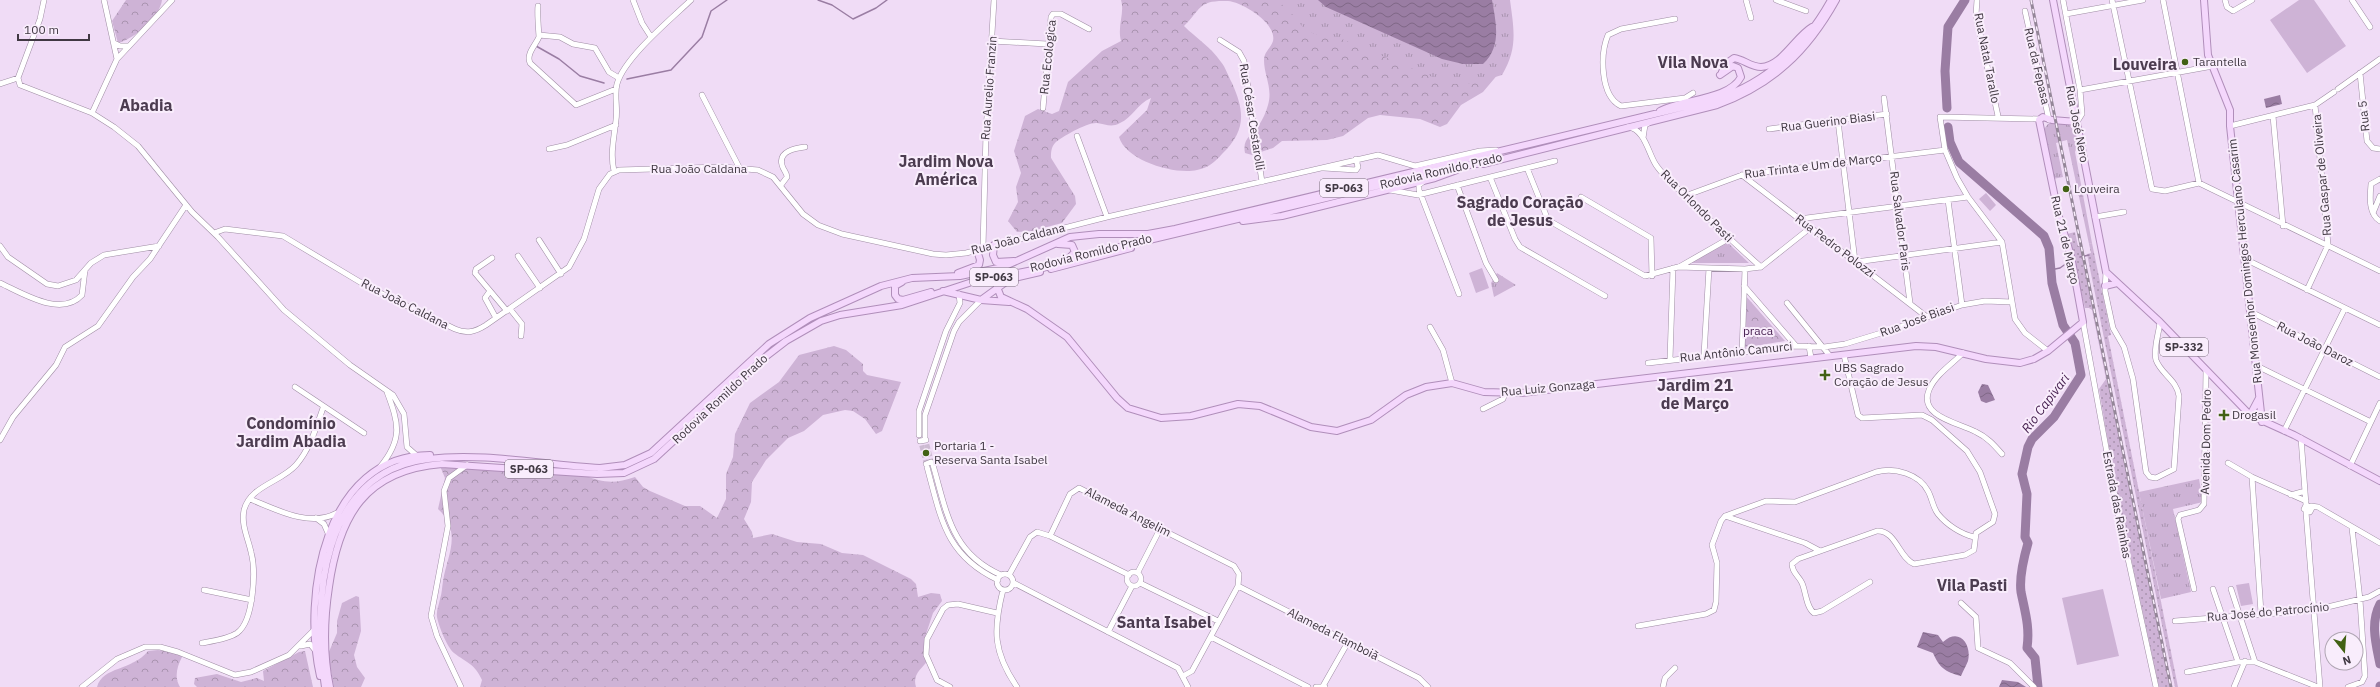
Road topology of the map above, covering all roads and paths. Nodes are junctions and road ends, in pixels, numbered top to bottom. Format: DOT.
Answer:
graph roads {
  1 [pos="44,0"];
  2 [pos="104,0"];
  3 [pos="172,0"];
  4 [pos="633,0"];
  5 [pos="691,0"];
  6 [pos="994,0"];
  7 [pos="1746,0"];
  8 [pos="1776,0"];
  9 [pos="1831,0"];
  10 [pos="1836,0"];
  11 [pos="1977,0"];
  12 [pos="2052,0"];
  13 [pos="2063,0"];
  14 [pos="2143,0"];
  15 [pos="2163,0"];
  16 [pos="2204,0"];
  17 [pos="2225,0"];
  18 [pos="2252,0"];
  19 [pos="2352,0"];
  20 [pos="2113,3"];
  21 [pos="538,6"];
  22 [pos="1806,11"];
  23 [pos="2025,11"];
  24 [pos="2066,14"];
  25 [pos="1751,18"];
  26 [pos="1675,19"];
  27 [pos="1815,26"];
  28 [pos="2370,27"];
  29 [pos="1089,29"];
  30 [pos="540,35"];
  31 [pos="651,37"];
  32 [pos="1220,40"];
  33 [pos="992,41"];
  34 [pos="114,43"];
  35 [pos="1047,44"];
  36 [pos="128,46"];
  37 [pos="117,59"];
  38 [pos="2380,59"];
  39 [pos="2213,66"];
  40 [pos="2177,73"];
  41 [pos="2360,73"];
  42 [pos="18,78"];
  43 [pos="619,78"];
  44 [pos="2129,82"];
  45 [pos="0,84"];
  46 [pos="616,89"];
  47 [pos="2080,90"];
  48 [pos="1693,93"];
  49 [pos="702,96"];
  50 [pos="1884,98"];
  51 [pos="2315,104"];
  52 [pos="1717,105"];
  53 [pos="1043,108"];
  54 [pos="92,114"];
  55 [pos="1887,114"];
  56 [pos="1653,115"];
  57 [pos="1998,116"];
  58 [pos="2273,116"];
  59 [pos="1838,121"];
  60 [pos="2045,122"];
  61 [pos="2077,122"];
  62 [pos="616,125"];
  63 [pos="2230,126"];
  64 [pos="1625,128"];
  65 [pos="1769,129"];
  66 [pos="1076,136"];
  67 [pos="1643,138"];
  68 [pos="805,147"];
  69 [pos="549,149"];
  70 [pos="2380,149"];
  71 [pos="1507,150"];
  72 [pos="1945,150"];
  73 [pos="1892,156"];
  74 [pos="1356,159"];
  75 [pos="1555,161"];
  76 [pos="1842,162"];
  77 [pos="1483,164"];
  78 [pos="739,167"];
  79 [pos="1319,168"];
  80 [pos="1527,168"];
  81 [pos="614,171"];
  82 [pos="1742,175"];
  83 [pos="1490,177"];
  84 [pos="1425,180"];
  85 [pos="2379,181"];
  86 [pos="1262,182"];
  87 [pos="2199,183"];
  88 [pos="781,185"];
  89 [pos="1457,185"];
  90 [pos="1387,190"];
  91 [pos="1421,194"];
  92 [pos="1685,196"];
  93 [pos="1582,197"];
  94 [pos="1968,197"];
  95 [pos="2370,197"];
  96 [pos="2379,198"];
  97 [pos="1948,200"];
  98 [pos="2238,203"];
  99 [pos="186,205"];
  100 [pos="1898,206"];
  101 [pos="1849,212"];
  102 [pos="2124,212"];
  103 [pos="2373,214"];
  104 [pos="1107,217"];
  105 [pos="2096,217"];
  106 [pos="1799,219"];
  107 [pos="2380,221"];
  108 [pos="2283,226"];
  109 [pos="1810,228"];
  110 [pos="231,230"];
  111 [pos="214,233"];
  112 [pos="218,237"];
  113 [pos="1728,239"];
  114 [pos="539,240"];
  115 [pos="2002,242"];
  116 [pos="994,245"];
  117 [pos="2328,245"];
  118 [pos="0,246"];
  119 [pos="159,246"];
  120 [pos="980,249"];
  121 [pos="1954,250"];
  122 [pos="518,256"];
  123 [pos="1905,256"];
  124 [pos="492,258"];
  125 [pos="2245,259"];
  126 [pos="1022,260"];
  127 [pos="1856,262"];
  128 [pos="1676,267"];
  129 [pos="1761,267"];
  130 [pos="1709,268"];
  131 [pos="1745,269"];
  132 [pos="85,270"];
  133 [pos="1041,270"];
  134 [pos="2380,271"];
  135 [pos="2106,272"];
  136 [pos="561,274"];
  137 [pos="1652,276"];
  138 [pos="918,278"];
  139 [pos="1496,280"];
  140 [pos="0,283"];
  141 [pos="2117,283"];
  142 [pos="1744,286"];
  143 [pos="2105,286"];
  144 [pos="997,287"];
  145 [pos="540,288"];
  146 [pos="2307,290"];
  147 [pos="942,291"];
  148 [pos="490,292"];
  149 [pos="960,294"];
  150 [pos="1459,294"];
  151 [pos="1605,296"];
  152 [pos="981,300"];
  153 [pos="1012,302"];
  154 [pos="2012,302"];
  155 [pos="1787,303"];
  156 [pos="1910,303"];
  157 [pos="1962,305"];
  158 [pos="2345,308"];
  159 [pos="508,310"];
  160 [pos="2251,312"];
  161 [pos="1927,317"];
  162 [pos="496,318"];
  163 [pos="2083,322"];
  164 [pos="2160,322"];
  165 [pos="2380,326"];
  166 [pos="1430,328"];
  167 [pos="521,336"];
  168 [pos="1796,346"];
  169 [pos="1809,346"];
  170 [pos="1824,347"];
  171 [pos="2325,350"];
  172 [pos="2048,352"];
  173 [pos="1742,353"];
  174 [pos="1963,353"];
  175 [pos="1704,355"];
  176 [pos="1844,355"];
  177 [pos="1830,356"];
  178 [pos="1811,358"];
  179 [pos="1670,360"];
  180 [pos="1648,363"];
  181 [pos="2257,366"];
  182 [pos="2206,371"];
  183 [pos="2380,376"];
  184 [pos="1452,383"];
  185 [pos="295,387"];
  186 [pos="2305,390"];
  187 [pos="387,391"];
  188 [pos="1505,394"];
  189 [pos="2260,396"];
  190 [pos="2380,403"];
  191 [pos="324,408"];
  192 [pos="1483,409"];
  193 [pos="2250,415"];
  194 [pos="2262,422"];
  195 [pos="2371,422"];
  196 [pos="2284,430"];
  197 [pos="364,433"];
  198 [pos="919,435"];
  199 [pos="2301,438"];
  200 [pos="0,440"];
  201 [pos="920,441"];
  202 [pos="2002,454"];
  203 [pos="416,456"];
  204 [pos="541,463"];
  205 [pos="2228,463"];
  206 [pos="467,464"];
  207 [pos="2350,466"];
  208 [pos="380,468"];
  209 [pos="2252,477"];
  210 [pos="2380,481"];
  211 [pos="2305,491"];
  212 [pos="2290,495"];
  213 [pos="250,499"];
  214 [pos="2308,507"];
  215 [pos="337,513"];
  216 [pos="1725,516"];
  217 [pos="315,518"];
  218 [pos="2352,528"];
  219 [pos="1160,529"];
  220 [pos="328,533"];
  221 [pos="1050,536"];
  222 [pos="1974,537"];
  223 [pos="2380,542"];
  224 [pos="1820,551"];
  225 [pos="1138,572"];
  226 [pos="1009,575"];
  227 [pos="1129,575"];
  228 [pos="999,577"];
  229 [pos="1870,582"];
  230 [pos="1014,583"];
  231 [pos="1140,583"];
  232 [pos="1132,586"];
  233 [pos="1238,586"];
  234 [pos="2213,589"];
  235 [pos="2231,589"];
  236 [pos="204,590"];
  237 [pos="1003,590"];
  238 [pos="2194,590"];
  239 [pos="2380,591"];
  240 [pos="252,600"];
  241 [pos="2360,600"];
  242 [pos="1961,603"];
  243 [pos="2315,610"];
  244 [pos="997,613"];
  245 [pos="2261,613"];
  246 [pos="2238,614"];
  247 [pos="2223,616"];
  248 [pos="2174,620"];
  249 [pos="1218,621"];
  250 [pos="1638,626"];
  251 [pos="314,630"];
  252 [pos="1108,632"];
  253 [pos="1210,637"];
  254 [pos="1348,642"];
  255 [pos="202,643"];
  256 [pos="299,647"];
  257 [pos="315,650"];
  258 [pos="2245,661"];
  259 [pos="2238,662"];
  260 [pos="2255,662"];
  261 [pos="1675,668"];
  262 [pos="2186,672"];
  263 [pos="1183,676"];
  264 [pos="1428,685"];
  265 [pos="82,687"];
  266 [pos="324,687"];
  267 [pos="330,687"];
  268 [pos="461,687"];
  269 [pos="950,687"];
  270 [pos="1017,687"];
  271 [pos="1188,687"];
  272 [pos="1308,687"];
  273 [pos="1316,687"];
  274 [pos="1324,687"];
  275 [pos="1663,687"];
  276 [pos="2034,687"];
  277 [pos="2156,687"];
  278 [pos="2234,687"];
  279 [pos="2319,687"];
  280 [pos="2348,687"];
  1 -- 42 [label="street"];
  2 -- 34 [label="street"];
  3 -- 36 [label="street"];
  4 -- 31 [label="street"];
  5 -- 31 [label="street"];
  6 -- 33 [label="street, Rua Aurelio Franzin"];
  7 -- 25 [label="street"];
  8 -- 22 [label="street"];
  9 -- 27 [label="main road, Rodovia Romildo Prado / SP-063"];
  10 -- 52 [label="main road, Rodovia Romildo Prado / SP-063"];
  11 -- 57 [label="street, Rua Natal Tarallo"];
  12 -- 61 [label="main road, Rua José Nero"];
  13 -- 24 [label="street"];
  14 -- 20 [label="street"];
  15 -- 40 [label="street"];
  16 -- 39 [label="main road, Rua Monsenhor Domingos Herculano Casarim"];
  17 -- 18 [label="street"];
  19 -- 28 [label="street"];
  20 -- 24 [label="street"];
  20 -- 44 [label="street"];
  21 -- 30 [label="street"];
  23 -- 60 [label="street, Rua da Fepasa"];
  24 -- 47 [label="street"];
  26 -- 48 [label="street"];
  27 -- 56 [label="main road, Rodovia Romildo Prado / SP-063"];
  27 -- 56 [label="main road"];
  29 -- 35 [label="street, Rua Ecologica"];
  30 -- 43 [label="street"];
  30 -- 46 [label="street"];
  31 -- 43 [label="street"];
  32 -- 86 [label="street, Rua César Cestarolli"];
  33 -- 35 [label="street"];
  33 -- 120 [label="street, Rua Aurelio Franzin"];
  34 -- 36 [label="street"];
  34 -- 37 [label="street"];
  35 -- 53 [label="street, Rua Ecologica"];
  36 -- 37 [label="street"];
  37 -- 54 [label="street"];
  38 -- 41 [label="street"];
  39 -- 40 [label="street"];
  39 -- 63 [label="main road, Rua Monsenhor Domingos Herculano Casarim"];
  40 -- 44 [label="street"];
  40 -- 87 [label="street"];
  41 -- 51 [label="street"];
  41 -- 70 [label="street, Rua 5"];
  42 -- 45 [label="street"];
  42 -- 54 [label="street"];
  43 -- 46 [label="street"];
  44 -- 47 [label="street"];
  44 -- 87 [label="street"];
  46 -- 62 [label="street"];
  47 -- 61 [label="street"];
  49 -- 78 [label="street"];
  50 -- 55 [label="street, Rua Salvador Paris"];
  51 -- 58 [label="street"];
  51 -- 117 [label="street, Rua Gaspar de Oliveira"];
  52 -- 64 [label="main road, Rodovia Romildo Prado / SP-063"];
  52 -- 67 [label="street"];
  54 -- 99 [label="street"];
  55 -- 59 [label="street, Rua Guerino Biasi"];
  55 -- 73 [label="street, Rua Salvador Paris"];
  56 -- 71 [label="main road, Rodovia Romildo Prado / SP-063"];
  57 -- 60 [label="street"];
  57 -- 72 [label="street"];
  58 -- 63 [label="street"];
  58 -- 108 [label="street"];
  59 -- 65 [label="street, Rua Guerino Biasi"];
  59 -- 76 [label="street"];
  60 -- 61 [label="main road"];
  60 -- 163 [label="main road, Rua 21 de Março"];
  61 -- 105 [label="main road, Rua José Nero"];
  62 -- 69 [label="street"];
  62 -- 81 [label="street"];
  63 -- 98 [label="main road, Rua Monsenhor Domingos Herculano Casarim"];
  64 -- 67 [label="street"];
  64 -- 77 [label="main road, Rodovia Romildo Prado / SP-063"];
  66 -- 104 [label="street"];
  67 -- 92 [label="street, Rua Orlondo Pasti"];
  68 -- 88 [label="street"];
  71 -- 74 [label="street, Rua João Caldana"];
  71 -- 126 [label="main road, Rodovia Romildo Prado / SP-063"];
  72 -- 73 [label="street, Rua Trinta e Um de Março"];
  72 -- 94 [label="street"];
  73 -- 76 [label="street, Rua Trinta e Um de Março"];
  73 -- 100 [label="street, Rua Salvador Paris"];
  74 -- 79 [label="street, Rua João Caldana"];
  74 -- 79 [label="street"];
  75 -- 80 [label="street"];
  76 -- 82 [label="street, Rua Trinta e Um de Março"];
  76 -- 101 [label="street"];
  77 -- 84 [label="main road"];
  77 -- 133 [label="main road, Rodovia Romildo Prado / SP-063"];
  78 -- 81 [label="street, Rua João Caldana"];
  78 -- 88 [label="street, Rua João Caldana"];
  79 -- 86 [label="street, Rua João Caldana"];
  80 -- 83 [label="street"];
  80 -- 137 [label="street"];
  81 -- 136 [label="street, Rua João Caldana"];
  82 -- 92 [label="street, Rua Trinta e Um de Março"];
  82 -- 106 [label="street, Rua Pedro Polozzi"];
  83 -- 89 [label="street"];
  83 -- 151 [label="street"];
  84 -- 90 [label="main road"];
  84 -- 91 [label="street"];
  85 -- 95 [label="street"];
  86 -- 104 [label="street, Rua João Caldana"];
  87 -- 98 [label="street"];
  88 -- 120 [label="street, Rua João Caldana"];
  89 -- 91 [label="street"];
  89 -- 139 [label="street"];
  90 -- 91 [label="street"];
  90 -- 133 [label="main road"];
  91 -- 150 [label="street"];
  92 -- 113 [label="street, Rua Orlondo Pasti"];
  93 -- 137 [label="street"];
  94 -- 97 [label="street"];
  94 -- 115 [label="street"];
  95 -- 96 [label="street"];
  95 -- 103 [label="street"];
  96 -- 103 [label="street"];
  97 -- 100 [label="street"];
  97 -- 121 [label="street"];
  98 -- 108 [label="street"];
  98 -- 125 [label="main road, Rua Monsenhor Domingos Herculano Casarim"];
  99 -- 111 [label="street"];
  99 -- 119 [label="street"];
  100 -- 101 [label="street"];
  100 -- 123 [label="street, Rua Salvador Paris"];
  101 -- 106 [label="street"];
  101 -- 127 [label="street"];
  102 -- 105 [label="street"];
  103 -- 107 [label="street"];
  104 -- 116 [label="street, Rua João Caldana"];
  105 -- 135 [label="main road, Rua José Nero"];
  106 -- 109 [label="street, Rua Pedro Polozzi"];
  108 -- 117 [label="street"];
  109 -- 127 [label="street, Rua Pedro Polozzi"];
  109 -- 129 [label="street"];
  110 -- 111 [label="street, Rua João Caldana"];
  110 -- 112 [label="street"];
  110 -- 162 [label="street, Rua João Caldana"];
  111 -- 112 [label="street"];
  112 -- 187 [label="street"];
  113 -- 128 [label="street"];
  113 -- 129 [label="street, Rua Orlondo Pasti"];
  114 -- 136 [label="street"];
  115 -- 121 [label="street"];
  115 -- 154 [label="street"];
  116 -- 120 [label="street, Rua João Caldana"];
  116 -- 126 [label="main road"];
  117 -- 134 [label="street"];
  117 -- 146 [label="street"];
  118 -- 132 [label="street"];
  119 -- 132 [label="street"];
  119 -- 200 [label="street"];
  120 -- 138 [label="main road"];
  121 -- 123 [label="street"];
  121 -- 157 [label="street"];
  122 -- 145 [label="street"];
  123 -- 127 [label="street"];
  123 -- 156 [label="street, Rua Salvador Paris"];
  124 -- 148 [label="street"];
  125 -- 146 [label="street"];
  125 -- 160 [label="main road, Rua Monsenhor Domingos Herculano Casarim"];
  126 -- 133 [label="main road"];
  126 -- 138 [label="main road, Rodovia Romildo Prado / SP-063"];
  127 -- 156 [label="street, Rua Pedro Polozzi"];
  128 -- 130 [label="street"];
  128 -- 137 [label="street"];
  128 -- 179 [label="street"];
  129 -- 131 [label="street"];
  130 -- 131 [label="street"];
  130 -- 175 [label="street"];
  131 -- 142 [label="street"];
  132 -- 140 [label="street"];
  133 -- 144 [label="main road"];
  133 -- 147 [label="main road, Rodovia Romildo Prado / SP-063"];
  135 -- 141 [label="main road, SP-332"];
  135 -- 143 [label="street"];
  136 -- 145 [label="street, Rua João Caldana"];
  138 -- 147 [label="main road"];
  138 -- 204 [label="main road, Rodovia Romildo Prado / SP-063"];
  141 -- 143 [label="main road"];
  141 -- 164 [label="main road, SP-332"];
  142 -- 168 [label="street"];
  142 -- 173 [label="street"];
  143 -- 164 [label="street"];
  144 -- 152 [label="main road"];
  144 -- 153 [label="main road, Rua Luiz Gonzaga"];
  145 -- 159 [label="street, Rua João Caldana"];
  146 -- 158 [label="street"];
  147 -- 149 [label="main road, Rua Luiz Gonzaga"];
  147 -- 206 [label="main road, Rodovia Romildo Prado / SP-063"];
  148 -- 159 [label="street"];
  148 -- 162 [label="street"];
  149 -- 152 [label="main road, Rua Luiz Gonzaga"];
  149 -- 198 [label="street"];
  152 -- 153 [label="main road, Rua Luiz Gonzaga"];
  152 -- 201 [label="street"];
  153 -- 184 [label="main road, Rua Luiz Gonzaga"];
  154 -- 157 [label="street, Rua José Biasi"];
  154 -- 172 [label="street"];
  155 -- 170 [label="street"];
  156 -- 161 [label="street, Rua Pedro Polozzi"];
  157 -- 161 [label="street, Rua José Biasi"];
  158 -- 165 [label="street"];
  158 -- 171 [label="street"];
  159 -- 162 [label="street, Rua João Caldana"];
  159 -- 167 [label="street"];
  160 -- 171 [label="street, Rua João Daroz"];
  160 -- 181 [label="main road, Rua Monsenhor Domingos Herculano Casarim"];
  161 -- 170 [label="street, Rua José Biasi"];
  163 -- 172 [label="main road, Rua Luiz Gonzaga"];
  163 -- 277 [label="street, Estrada das Rainhas"];
  164 -- 182 [label="main road, SP-332"];
  166 -- 184 [label="street"];
  168 -- 169 [label="street, Rua Antônio Camurci"];
  168 -- 173 [label="street, Rua Antônio Camurci"];
  169 -- 170 [label="street, Rua Antônio Camurci"];
  169 -- 178 [label="street"];
  170 -- 177 [label="street"];
  171 -- 183 [label="street, Rua João Daroz"];
  171 -- 186 [label="street"];
  172 -- 174 [label="main road, Rua Luiz Gonzaga"];
  173 -- 175 [label="street, Rua Antônio Camurci"];
  174 -- 176 [label="main road, Rua Luiz Gonzaga"];
  174 -- 202 [label="street"];
  175 -- 179 [label="street, Rua Antônio Camurci"];
  176 -- 177 [label="main road, Rua Luiz Gonzaga"];
  176 -- 222 [label="street"];
  177 -- 178 [label="main road, Rua Luiz Gonzaga"];
  178 -- 188 [label="main road, Rua Luiz Gonzaga"];
  179 -- 180 [label="street, Rua Antônio Camurci"];
  181 -- 186 [label="street"];
  181 -- 189 [label="main road, Rua Monsenhor Domingos Herculano Casarim"];
  182 -- 193 [label="main road, SP-332"];
  182 -- 238 [label="street, Avenida Dom Pedro"];
  184 -- 188 [label="main road, Rua Luiz Gonzaga"];
  185 -- 191 [label="street"];
  186 -- 195 [label="street"];
  186 -- 196 [label="street"];
  187 -- 203 [label="street"];
  187 -- 208 [label="street"];
  188 -- 192 [label="street"];
  189 -- 193 [label="main road, Rua Monsenhor Domingos Herculano Casarim"];
  189 -- 194 [label="main road, Rua Monsenhor Domingos Herculano Casarim"];
  190 -- 195 [label="street"];
  191 -- 197 [label="street"];
  191 -- 213 [label="street"];
  193 -- 194 [label="main road, SP-332"];
  194 -- 196 [label="main road, SP-332"];
  195 -- 207 [label="street"];
  196 -- 199 [label="main road, SP-332"];
  199 -- 207 [label="main road, SP-332"];
  199 -- 211 [label="street"];
  203 -- 204 [label="main road, Rodovia Romildo Prado / SP-063"];
  203 -- 208 [label="main road, Rodovia Romildo Prado / SP-063"];
  204 -- 266 [label="main road, Rodovia Romildo Prado / SP-063"];
  205 -- 209 [label="street"];
  206 -- 267 [label="main road, Rodovia Romildo Prado / SP-063"];
  206 -- 268 [label="street"];
  207 -- 210 [label="main road, SP-332"];
  208 -- 215 [label="main road, Rodovia Romildo Prado / SP-063"];
  209 -- 212 [label="street"];
  209 -- 245 [label="street"];
  211 -- 212 [label="street"];
  211 -- 214 [label="street"];
  212 -- 214 [label="street"];
  213 -- 217 [label="street"];
  213 -- 240 [label="street"];
  214 -- 218 [label="street"];
  214 -- 243 [label="street"];
  215 -- 217 [label="street"];
  215 -- 220 [label="main road, Rodovia Romildo Prado / SP-063"];
  216 -- 222 [label="street"];
  216 -- 224 [label="street"];
  216 -- 250 [label="street"];
  217 -- 220 [label="street"];
  218 -- 223 [label="street"];
  218 -- 241 [label="street"];
  219 -- 221 [label="street, Alameda Angelim"];
  219 -- 225 [label="street"];
  219 -- 233 [label="street, Alameda Angelim"];
  220 -- 251 [label="main road, Rodovia Romildo Prado / SP-063"];
  221 -- 226 [label="street"];
  221 -- 227 [label="street"];
  222 -- 224 [label="street"];
  224 -- 229 [label="street"];
  225 -- 227 [label="street"];
  225 -- 231 [label="street"];
  226 -- 228 [label="street"];
  226 -- 230 [label="street"];
  227 -- 232 [label="street"];
  228 -- 228 [label="street"];
  228 -- 237 [label="street"];
  230 -- 237 [label="street"];
  230 -- 252 [label="street"];
  231 -- 232 [label="street"];
  231 -- 249 [label="street"];
  232 -- 252 [label="street"];
  233 -- 249 [label="street"];
  233 -- 254 [label="street, Alameda Flamboiã"];
  234 -- 247 [label="street"];
  235 -- 246 [label="street"];
  236 -- 240 [label="street"];
  237 -- 244 [label="street"];
  239 -- 241 [label="street, Rua José do Patrocínio"];
  240 -- 255 [label="street"];
  241 -- 243 [label="street, Rua José do Patrocínio"];
  241 -- 280 [label="street"];
  242 -- 276 [label="street"];
  243 -- 245 [label="street, Rua José do Patrocínio"];
  243 -- 279 [label="street"];
  244 -- 269 [label="street"];
  244 -- 270 [label="street"];
  245 -- 246 [label="street, Rua José do Patrocínio"];
  246 -- 247 [label="street, Rua José do Patrocínio"];
  246 -- 260 [label="street"];
  247 -- 248 [label="street, Rua José do Patrocínio"];
  247 -- 259 [label="street"];
  249 -- 253 [label="street"];
  251 -- 256 [label="street"];
  251 -- 257 [label="main road, Rodovia Romildo Prado / SP-063"];
  252 -- 263 [label="street"];
  253 -- 263 [label="street"];
  253 -- 272 [label="street"];
  254 -- 264 [label="street, Alameda Flamboiã"];
  254 -- 274 [label="street"];
  256 -- 257 [label="street"];
  256 -- 265 [label="street"];
  257 -- 266 [label="main road, Rodovia Romildo Prado / SP-063"];
  258 -- 259 [label="street"];
  258 -- 260 [label="street"];
  258 -- 278 [label="street"];
  259 -- 262 [label="street"];
  260 -- 279 [label="street"];
  261 -- 275 [label="street"];
  263 -- 271 [label="street"];
  273 -- 274 [label="street"];
}
